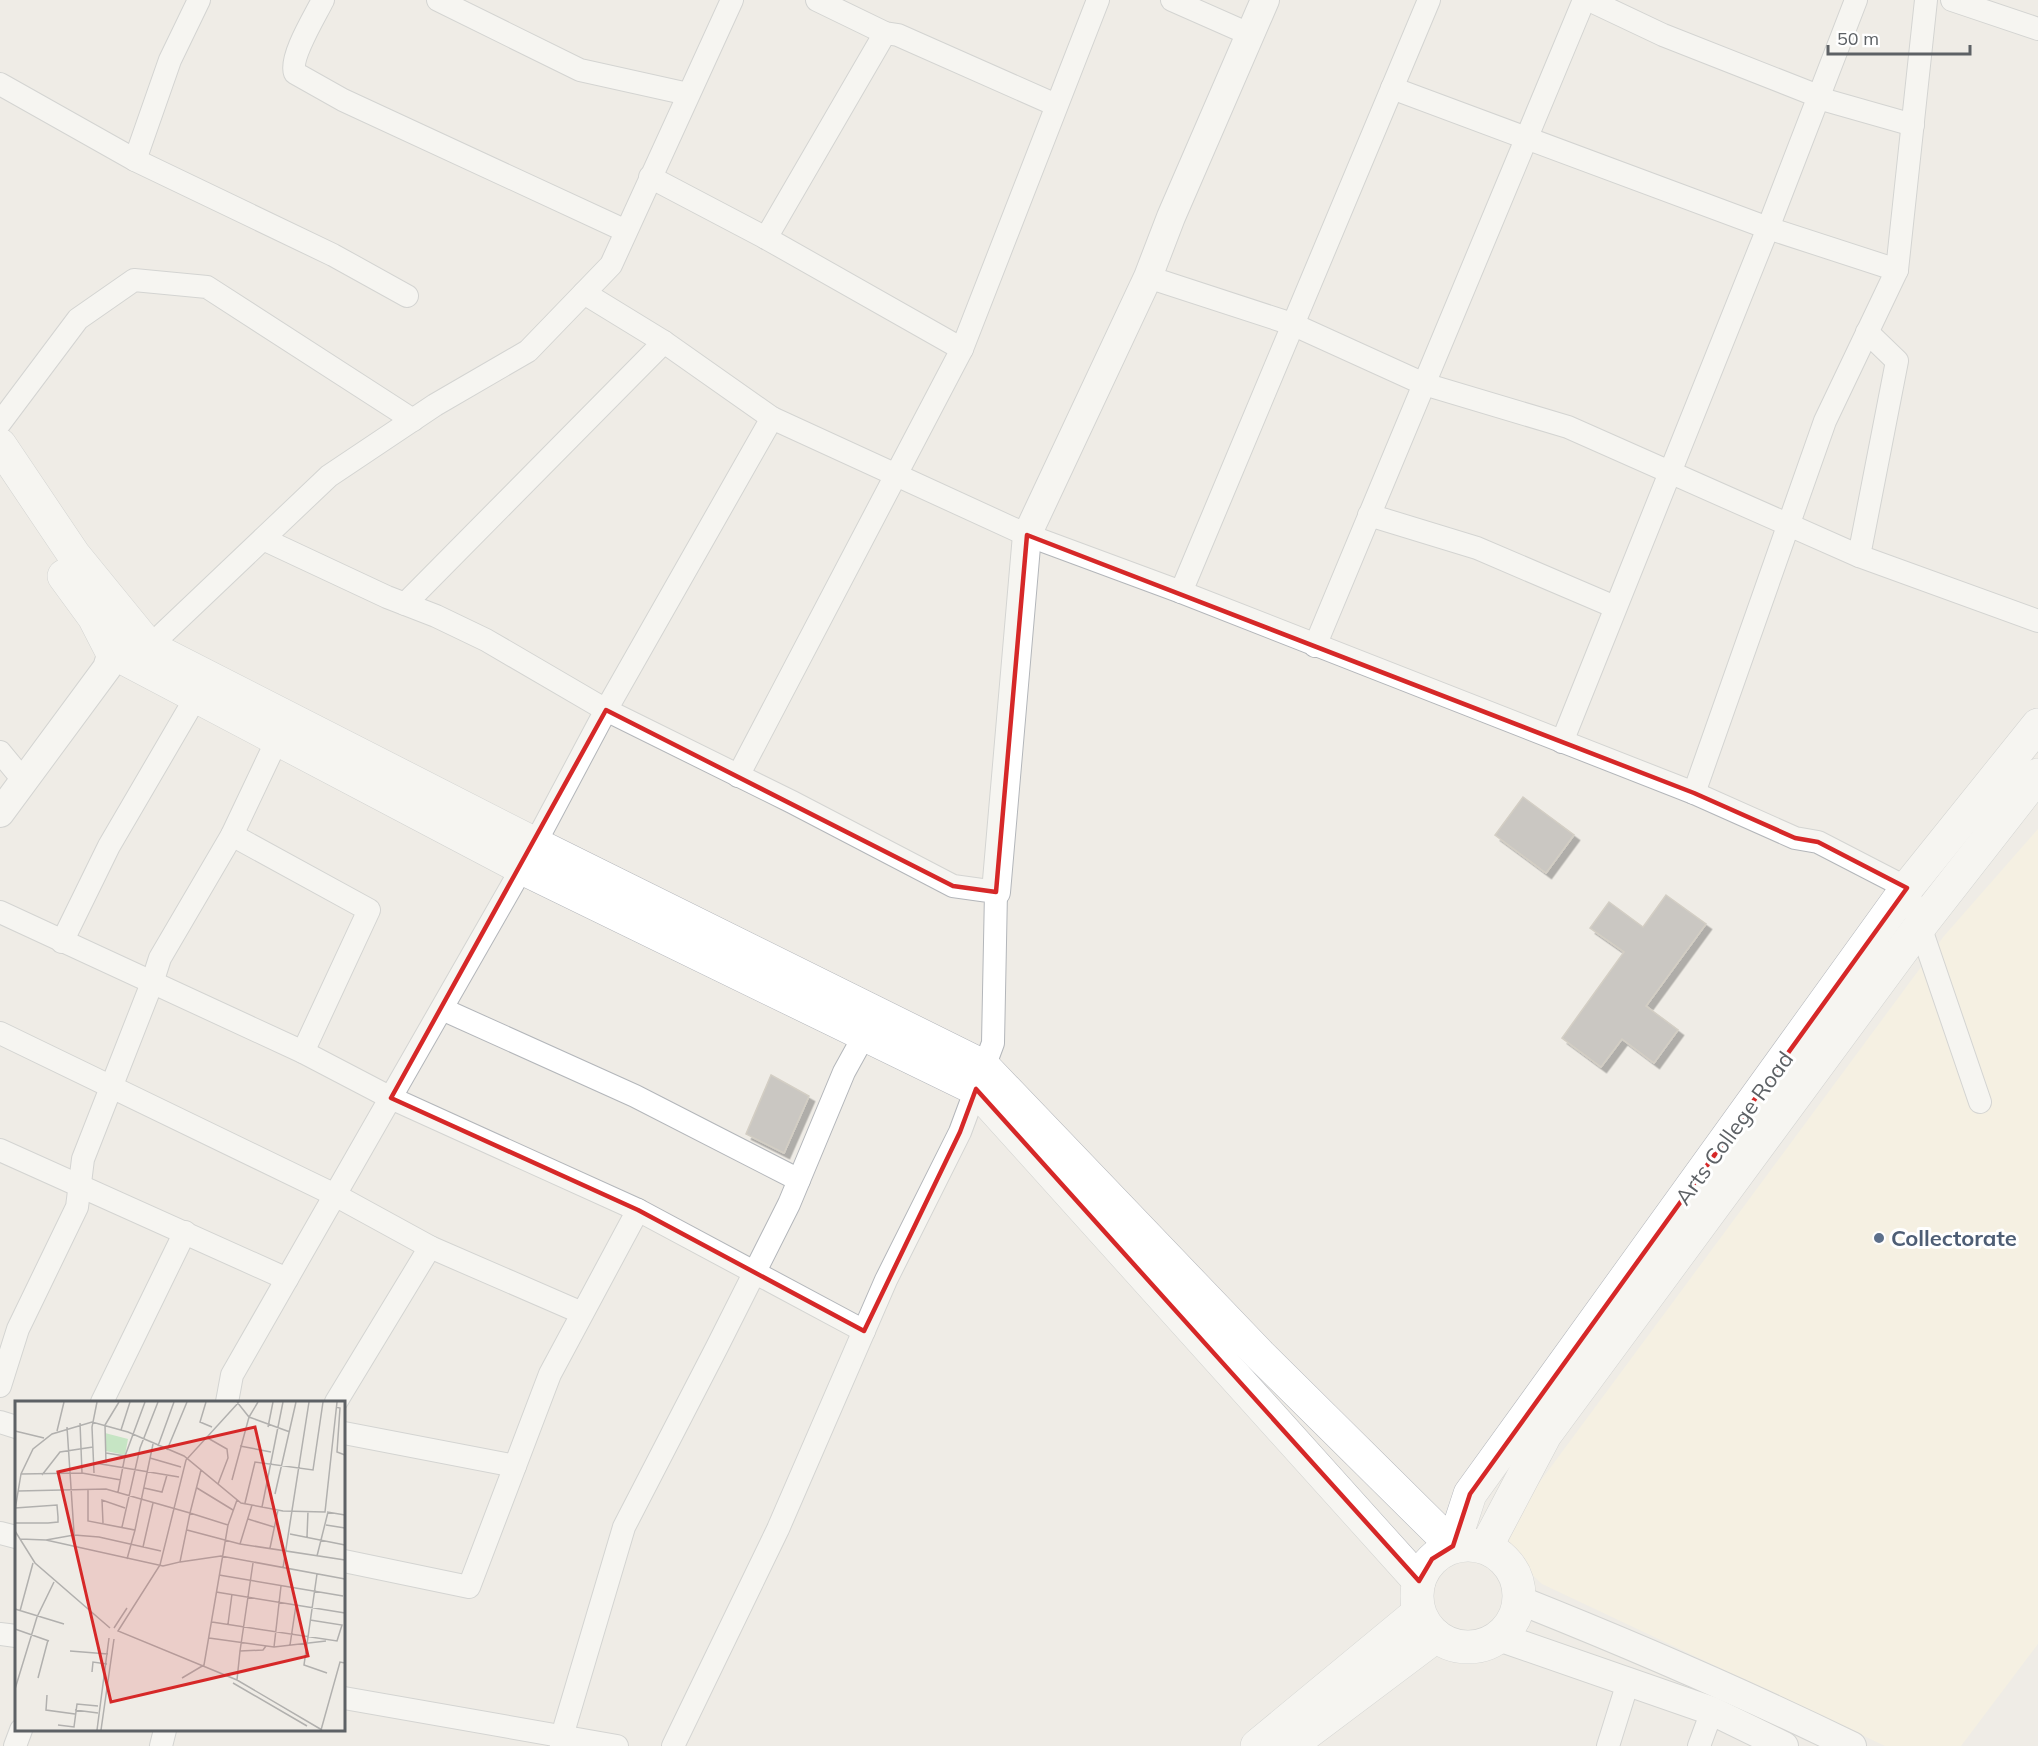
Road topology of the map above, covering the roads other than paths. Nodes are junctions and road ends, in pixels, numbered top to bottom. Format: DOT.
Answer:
graph roads {
  1 [pos="199,0"];
  2 [pos="323,0"];
  3 [pos="438,0"];
  4 [pos="732,0"];
  5 [pos="817,0"];
  6 [pos="1098,0"];
  7 [pos="1172,0"];
  8 [pos="1264,0"];
  9 [pos="1429,0"];
  10 [pos="1587,0"];
  11 [pos="1856,0"];
  12 [pos="1926,0"];
  13 [pos="1952,0"];
  14 [pos="2038,29"];
  15 [pos="885,33"];
  16 [pos="1249,36"];
  17 [pos="0,84"];
  18 [pos="1392,88"];
  19 [pos="688,94"];
  20 [pos="1818,98"];
  21 [pos="1056,105"];
  22 [pos="1913,125"];
  23 [pos="1527,138"];
  24 [pos="135,160"];
  25 [pos="650,177"];
  26 [pos="1768,228"];
  27 [pos="626,231"];
  28 [pos="766,238"];
  29 [pos="1897,270"];
  30 [pos="1148,277"];
  31 [pos="584,293"];
  32 [pos="407,296"];
  33 [pos="1293,326"];
  34 [pos="1867,332"];
  35 [pos="664,342"];
  36 [pos="962,349"];
  37 [pos="1424,384"];
  38 [pos="772,418"];
  39 [pos="413,420"];
  40 [pos="0,423"];
  41 [pos="0,446"];
  42 [pos="1669,472"];
  43 [pos="896,475"];
  44 [pos="0,483"];
  45 [pos="1369,515"];
  46 [pos="1788,525"];
  47 [pos="1027,535"];
  48 [pos="263,539"];
  49 [pos="1859,556"];
  50 [pos="1181,592"];
  51 [pos="405,604"];
  52 [pos="1615,607"];
  53 [pos="2038,621"];
  54 [pos="1314,646"];
  55 [pos="149,648"];
  56 [pos="112,652"];
  57 [pos="196,697"];
  58 [pos="606,710"];
  59 [pos="2038,725"];
  60 [pos="277,740"];
  61 [pos="1562,742"];
  62 [pos="0,752"];
  63 [pos="2038,775"];
  64 [pos="738,776"];
  65 [pos="24,781"];
  66 [pos="1694,793"];
  67 [pos="0,813"];
  68 [pos="232,835"];
  69 [pos="529,856"];
  70 [pos="1907,888"];
  71 [pos="996,892"];
  72 [pos="0,912"];
  73 [pos="1920,926"];
  74 [pos="62,942"];
  75 [pos="152,983"];
  76 [pos="442,1009"];
  77 [pos="0,1033"];
  78 [pos="865,1034"];
  79 [pos="303,1052"];
  80 [pos="979,1077"];
  81 [pos="112,1086"];
  82 [pos="391,1098"];
  83 [pos="1980,1102"];
  84 [pos="0,1150"];
  85 [pos="799,1180"];
  86 [pos="80,1185"];
  87 [pos="335,1195"];
  88 [pos="638,1210"];
  89 [pos="186,1232"];
  90 [pos="430,1247"];
  91 [pos="754,1273"];
  92 [pos="287,1279"];
  93 [pos="582,1313"];
  94 [pos="9,1326"];
  95 [pos="864,1331"];
  96 [pos="0,1386"];
  97 [pos="102,1401"];
  98 [pos="227,1401"];
  99 [pos="337,1401"];
  100 [pos="0,1422"];
  101 [pos="15,1427"];
  102 [pos="345,1433"];
  103 [pos="515,1466"];
  104 [pos="0,1533"];
  105 [pos="15,1537"];
  106 [pos="1454,1546"];
  107 [pos="1486,1547"];
  108 [pos="345,1561"];
  109 [pos="1519,1600"];
  110 [pos="1425,1609"];
  111 [pos="0,1634"];
  112 [pos="15,1636"];
  113 [pos="1499,1637"];
  114 [pos="1628,1682"];
  115 [pos="345,1698"];
  116 [pos="1712,1711"];
  117 [pos="21,1731"];
  118 [pos="165,1731"];
  119 [pos="562,1741"];
  120 [pos="15,1746"];
  121 [pos="161,1746"];
  122 [pos="617,1746"];
  123 [pos="673,1746"];
  124 [pos="1257,1746"];
  125 [pos="1289,1746"];
  126 [pos="1608,1746"];
  127 [pos="1699,1746"];
  128 [pos="1784,1746"];
  129 [pos="1852,1746"];
  1 -- 24 [label="street"];
  2 -- 27 [label="street"];
  3 -- 19 [label="street"];
  4 -- 19 [label="street"];
  5 -- 15 [label="street"];
  6 -- 21 [label="street"];
  7 -- 16 [label="street"];
  8 -- 16 [label="street"];
  9 -- 18 [label="street"];
  10 -- 20 [label="street"];
  10 -- 23 [label="street"];
  11 -- 20 [label="street"];
  12 -- 22 [label="street"];
  13 -- 14 [label="street"];
  15 -- 21 [label="street"];
  15 -- 28 [label="street"];
  16 -- 30 [label="street"];
  17 -- 24 [label="street"];
  18 -- 23 [label="street"];
  18 -- 33 [label="street"];
  19 -- 25 [label="street"];
  20 -- 22 [label="street"];
  20 -- 26 [label="street"];
  21 -- 36 [label="street"];
  22 -- 29 [label="street"];
  23 -- 26 [label="street"];
  23 -- 37 [label="street"];
  24 -- 32 [label="street"];
  25 -- 27 [label="street"];
  25 -- 28 [label="street"];
  26 -- 29 [label="street"];
  26 -- 42 [label="street"];
  27 -- 31 [label="street"];
  28 -- 36 [label="street"];
  29 -- 34 [label="street"];
  30 -- 33 [label="street"];
  30 -- 47 [label="street"];
  31 -- 35 [label="street"];
  31 -- 39 [label="street"];
  33 -- 37 [label="street"];
  33 -- 50 [label="street"];
  34 -- 46 [label="street"];
  34 -- 49 [label="street"];
  35 -- 38 [label="street"];
  35 -- 51 [label="street"];
  36 -- 43 [label="street"];
  37 -- 42 [label="street"];
  37 -- 45 [label="street"];
  38 -- 43 [label="street"];
  38 -- 58 [label="street"];
  39 -- 40 [label="street"];
  39 -- 48 [label="street"];
  41 -- 55 [label="main road"];
  42 -- 46 [label="street"];
  42 -- 52 [label="street"];
  43 -- 47 [label="street"];
  43 -- 64 [label="street"];
  44 -- 56 [label="main road"];
  45 -- 52 [label="street"];
  45 -- 54 [label="street"];
  46 -- 49 [label="street"];
  46 -- 66 [label="street"];
  47 -- 50 [label="street"];
  47 -- 71 [label="street"];
  48 -- 51 [label="street"];
  48 -- 55 [label="street"];
  49 -- 53 [label="street"];
  50 -- 54 [label="street"];
  51 -- 58 [label="street"];
  52 -- 61 [label="street"];
  54 -- 61 [label="street"];
  55 -- 56 [label="street"];
  55 -- 69 [label="main road"];
  56 -- 57 [label="main road"];
  56 -- 65 [label="street"];
  57 -- 60 [label="main road"];
  57 -- 74 [label="street"];
  58 -- 64 [label="street"];
  58 -- 69 [label="street"];
  59 -- 70 [label="main road, Arts College Road"];
  60 -- 68 [label="street"];
  60 -- 69 [label="main road"];
  61 -- 66 [label="street"];
  62 -- 65 [label="street"];
  63 -- 73 [label="main road"];
  64 -- 71 [label="street"];
  65 -- 67 [label="street"];
  66 -- 70 [label="street"];
  68 -- 75 [label="street"];
  68 -- 79 [label="street"];
  69 -- 76 [label="street"];
  69 -- 78 [label="main road"];
  69 -- 80 [label="main road"];
  70 -- 73 [label="street"];
  70 -- 106 [label="main road, Arts College Road"];
  71 -- 80 [label="street"];
  72 -- 74 [label="street"];
  73 -- 83 [label="street"];
  73 -- 107 [label="main road"];
  74 -- 75 [label="street"];
  75 -- 79 [label="street"];
  75 -- 81 [label="street"];
  76 -- 82 [label="street"];
  76 -- 85 [label="street"];
  77 -- 81 [label="street"];
  78 -- 80 [label="main road"];
  78 -- 85 [label="street"];
  79 -- 82 [label="street"];
  80 -- 95 [label="street"];
  80 -- 106 [label="main road"];
  80 -- 110 [label="main road"];
  81 -- 86 [label="street"];
  81 -- 87 [label="street"];
  82 -- 87 [label="street"];
  82 -- 88 [label="street"];
  84 -- 86 [label="street"];
  85 -- 91 [label="street"];
  86 -- 89 [label="street"];
  86 -- 94 [label="street"];
  87 -- 90 [label="street"];
  87 -- 92 [label="street"];
  88 -- 91 [label="street"];
  88 -- 93 [label="street"];
  89 -- 92 [label="street"];
  89 -- 97 [label="street"];
  90 -- 93 [label="street"];
  90 -- 99 [label="street"];
  91 -- 95 [label="street"];
  91 -- 119 [label="street"];
  92 -- 98 [label="street"];
  93 -- 103 [label="street"];
  94 -- 96 [label="street"];
  95 -- 123 [label="street"];
  100 -- 101 [label="street"];
  102 -- 103 [label="street"];
  103 -- 108 [label="street"];
  104 -- 105 [label="street"];
  106 -- 107 [label="main road"];
  106 -- 110 [label="main road"];
  107 -- 109 [label="main road"];
  109 -- 113 [label="main road"];
  109 -- 129 [label="street"];
  110 -- 113 [label="main road"];
  110 -- 124 [label="main road"];
  110 -- 125 [label="main road"];
  111 -- 112 [label="street"];
  113 -- 114 [label="street"];
  114 -- 116 [label="street"];
  114 -- 126 [label="street"];
  115 -- 119 [label="street"];
  116 -- 127 [label="street"];
  116 -- 128 [label="street"];
  117 -- 120 [label="street"];
  118 -- 121 [label="street"];
  119 -- 122 [label="street"];
}
